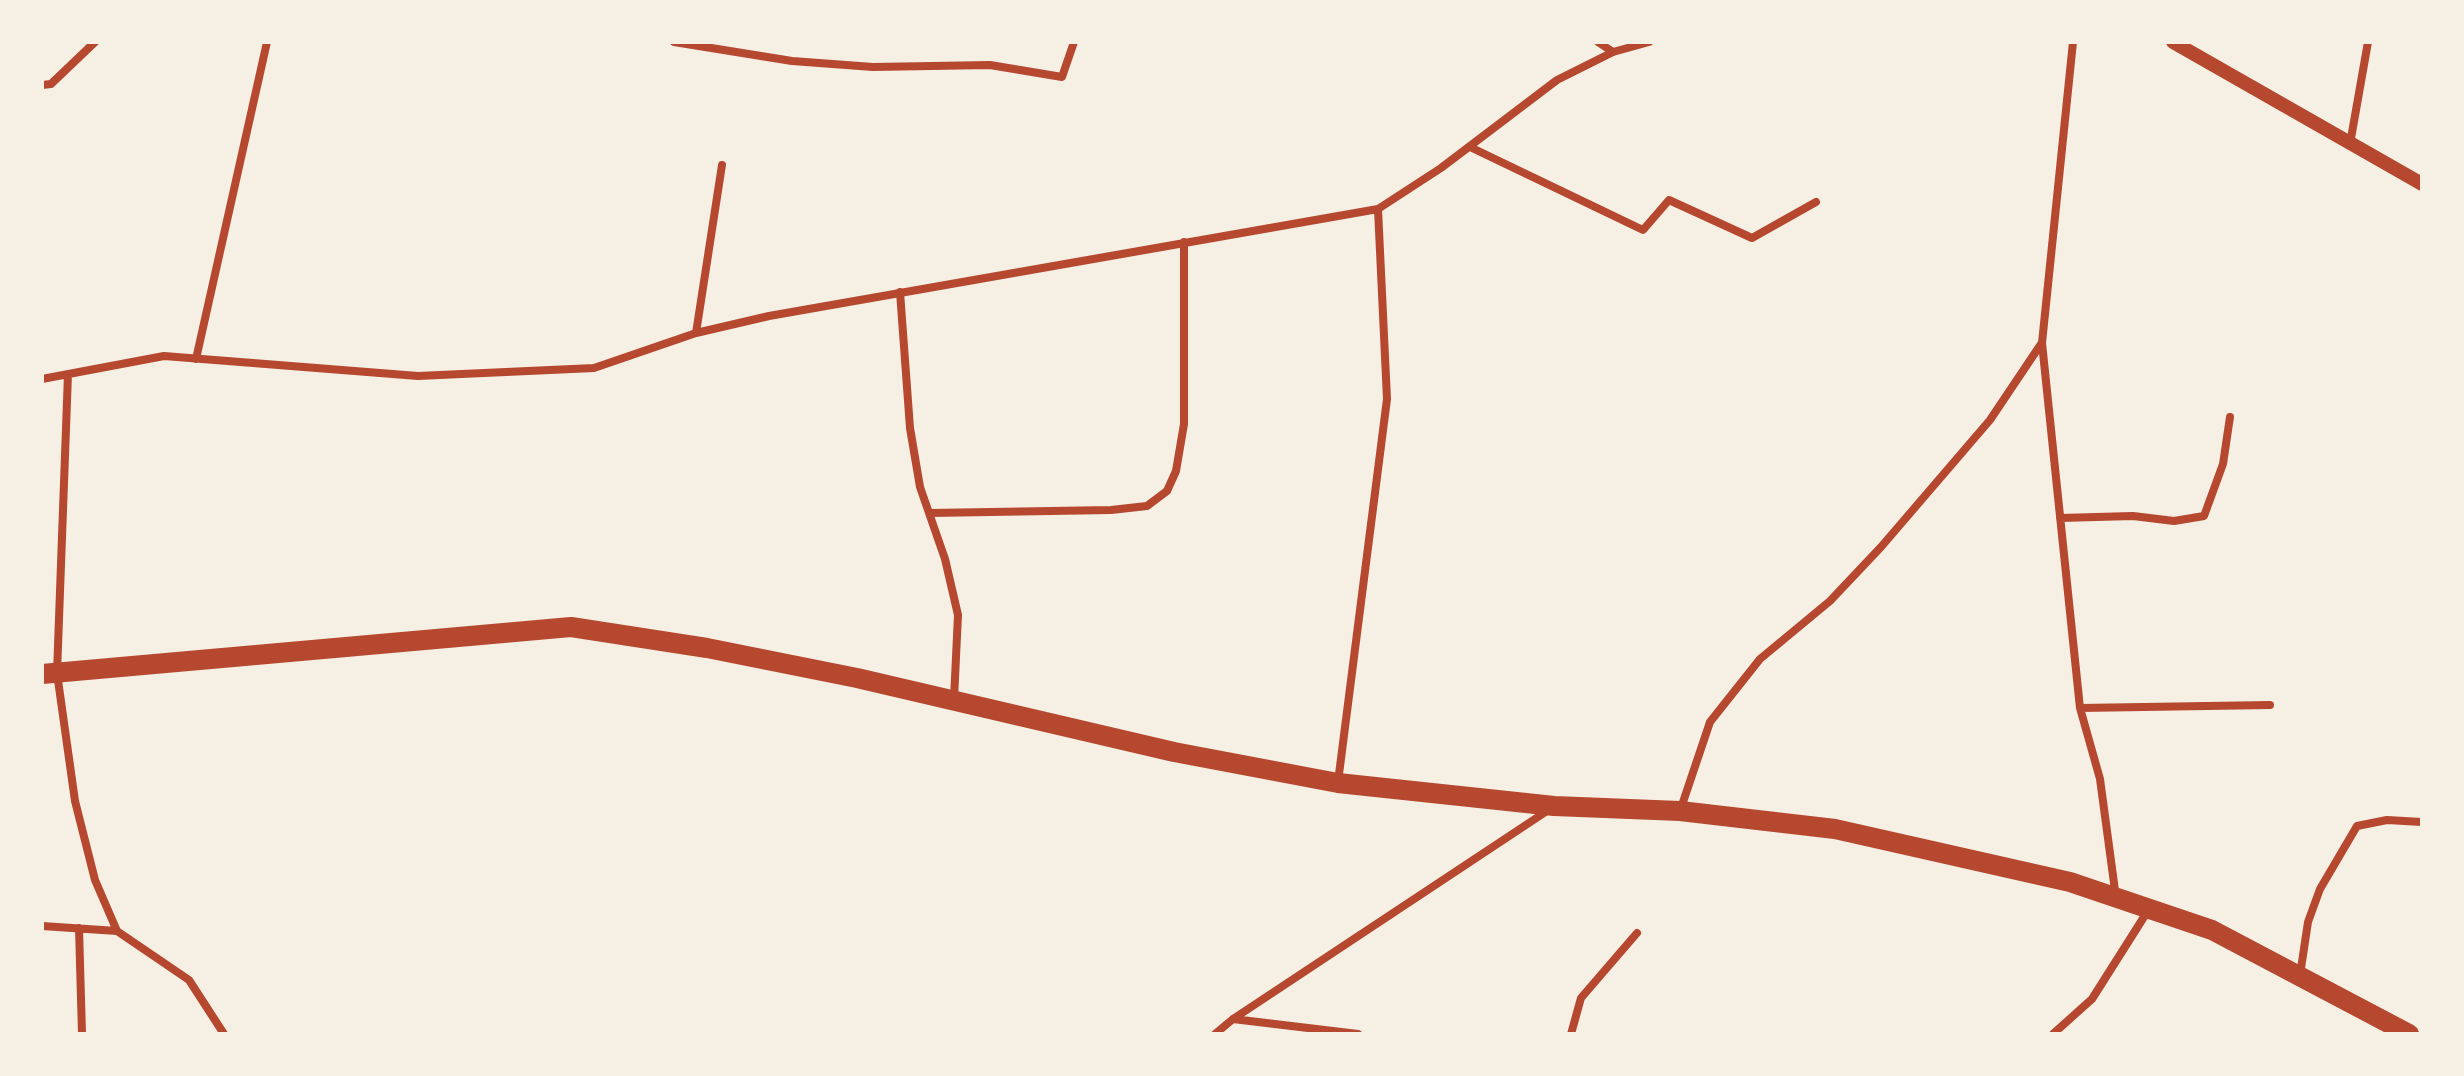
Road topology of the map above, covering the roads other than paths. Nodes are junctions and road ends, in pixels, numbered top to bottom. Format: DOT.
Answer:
graph roads {
  1 [pos="95,42"];
  2 [pos="267,42"];
  3 [pos="674,42"];
  4 [pos="1074,42"];
  5 [pos="1598,42"];
  6 [pos="1649,42"];
  7 [pos="2073,42"];
  8 [pos="2173,42"];
  9 [pos="2368,42"];
  10 [pos="1613,52"];
  11 [pos="42,85"];
  12 [pos="2350,144"];
  13 [pos="1470,147"];
  14 [pos="722,165"];
  15 [pos="2422,184"];
  16 [pos="1816,202"];
  17 [pos="1378,209"];
  18 [pos="1184,242"];
  19 [pos="900,292"];
  20 [pos="696,333"];
  21 [pos="2042,343"];
  22 [pos="196,359"];
  23 [pos="68,374"];
  24 [pos="42,379"];
  25 [pos="2230,417"];
  26 [pos="930,513"];
  27 [pos="2060,518"];
  28 [pos="49,673"];
  29 [pos="954,700"];
  30 [pos="2270,705"];
  31 [pos="2080,708"];
  32 [pos="1338,783"];
  33 [pos="1554,806"];
  34 [pos="1680,811"];
  35 [pos="2422,822"];
  36 [pos="2116,898"];
  37 [pos="2150,909"];
  38 [pos="42,926"];
  39 [pos="79,928"];
  40 [pos="117,931"];
  41 [pos="1637,933"];
  42 [pos="2300,976"];
  43 [pos="1233,1019"];
  44 [pos="82,1034"];
  45 [pos="224,1034"];
  46 [pos="1215,1034"];
  47 [pos="1358,1034"];
  48 [pos="1571,1034"];
  49 [pos="2053,1034"];
  50 [pos="2409,1034"];
  1 -- 11 [label="street"];
  2 -- 22 [label="street"];
  3 -- 4 [label="street"];
  5 -- 10 [label="street"];
  6 -- 10 [label="street"];
  7 -- 21 [label="street"];
  8 -- 12 [label="street"];
  9 -- 12 [label="street"];
  10 -- 13 [label="street"];
  12 -- 15 [label="street"];
  13 -- 16 [label="street"];
  13 -- 17 [label="street"];
  14 -- 20 [label="street"];
  17 -- 18 [label="street"];
  17 -- 32 [label="street"];
  18 -- 19 [label="street"];
  18 -- 26 [label="street"];
  19 -- 20 [label="street"];
  19 -- 26 [label="street"];
  20 -- 22 [label="street"];
  21 -- 27 [label="street"];
  21 -- 34 [label="street"];
  22 -- 23 [label="street"];
  23 -- 24 [label="street"];
  23 -- 28 [label="street"];
  25 -- 27 [label="street"];
  26 -- 29 [label="street"];
  27 -- 31 [label="street"];
  28 -- 29 [label="main road"];
  28 -- 40 [label="street"];
  29 -- 32 [label="main road"];
  30 -- 31 [label="street"];
  31 -- 36 [label="street"];
  32 -- 33 [label="main road"];
  33 -- 34 [label="main road"];
  33 -- 43 [label="street"];
  34 -- 36 [label="main road"];
  35 -- 42 [label="street"];
  36 -- 37 [label="main road"];
  37 -- 42 [label="main road"];
  37 -- 49 [label="street"];
  38 -- 39 [label="street"];
  39 -- 40 [label="street"];
  39 -- 44 [label="street"];
  40 -- 45 [label="street"];
  41 -- 48 [label="street"];
  42 -- 50 [label="main road"];
  43 -- 46 [label="street"];
  43 -- 47 [label="street"];
}
